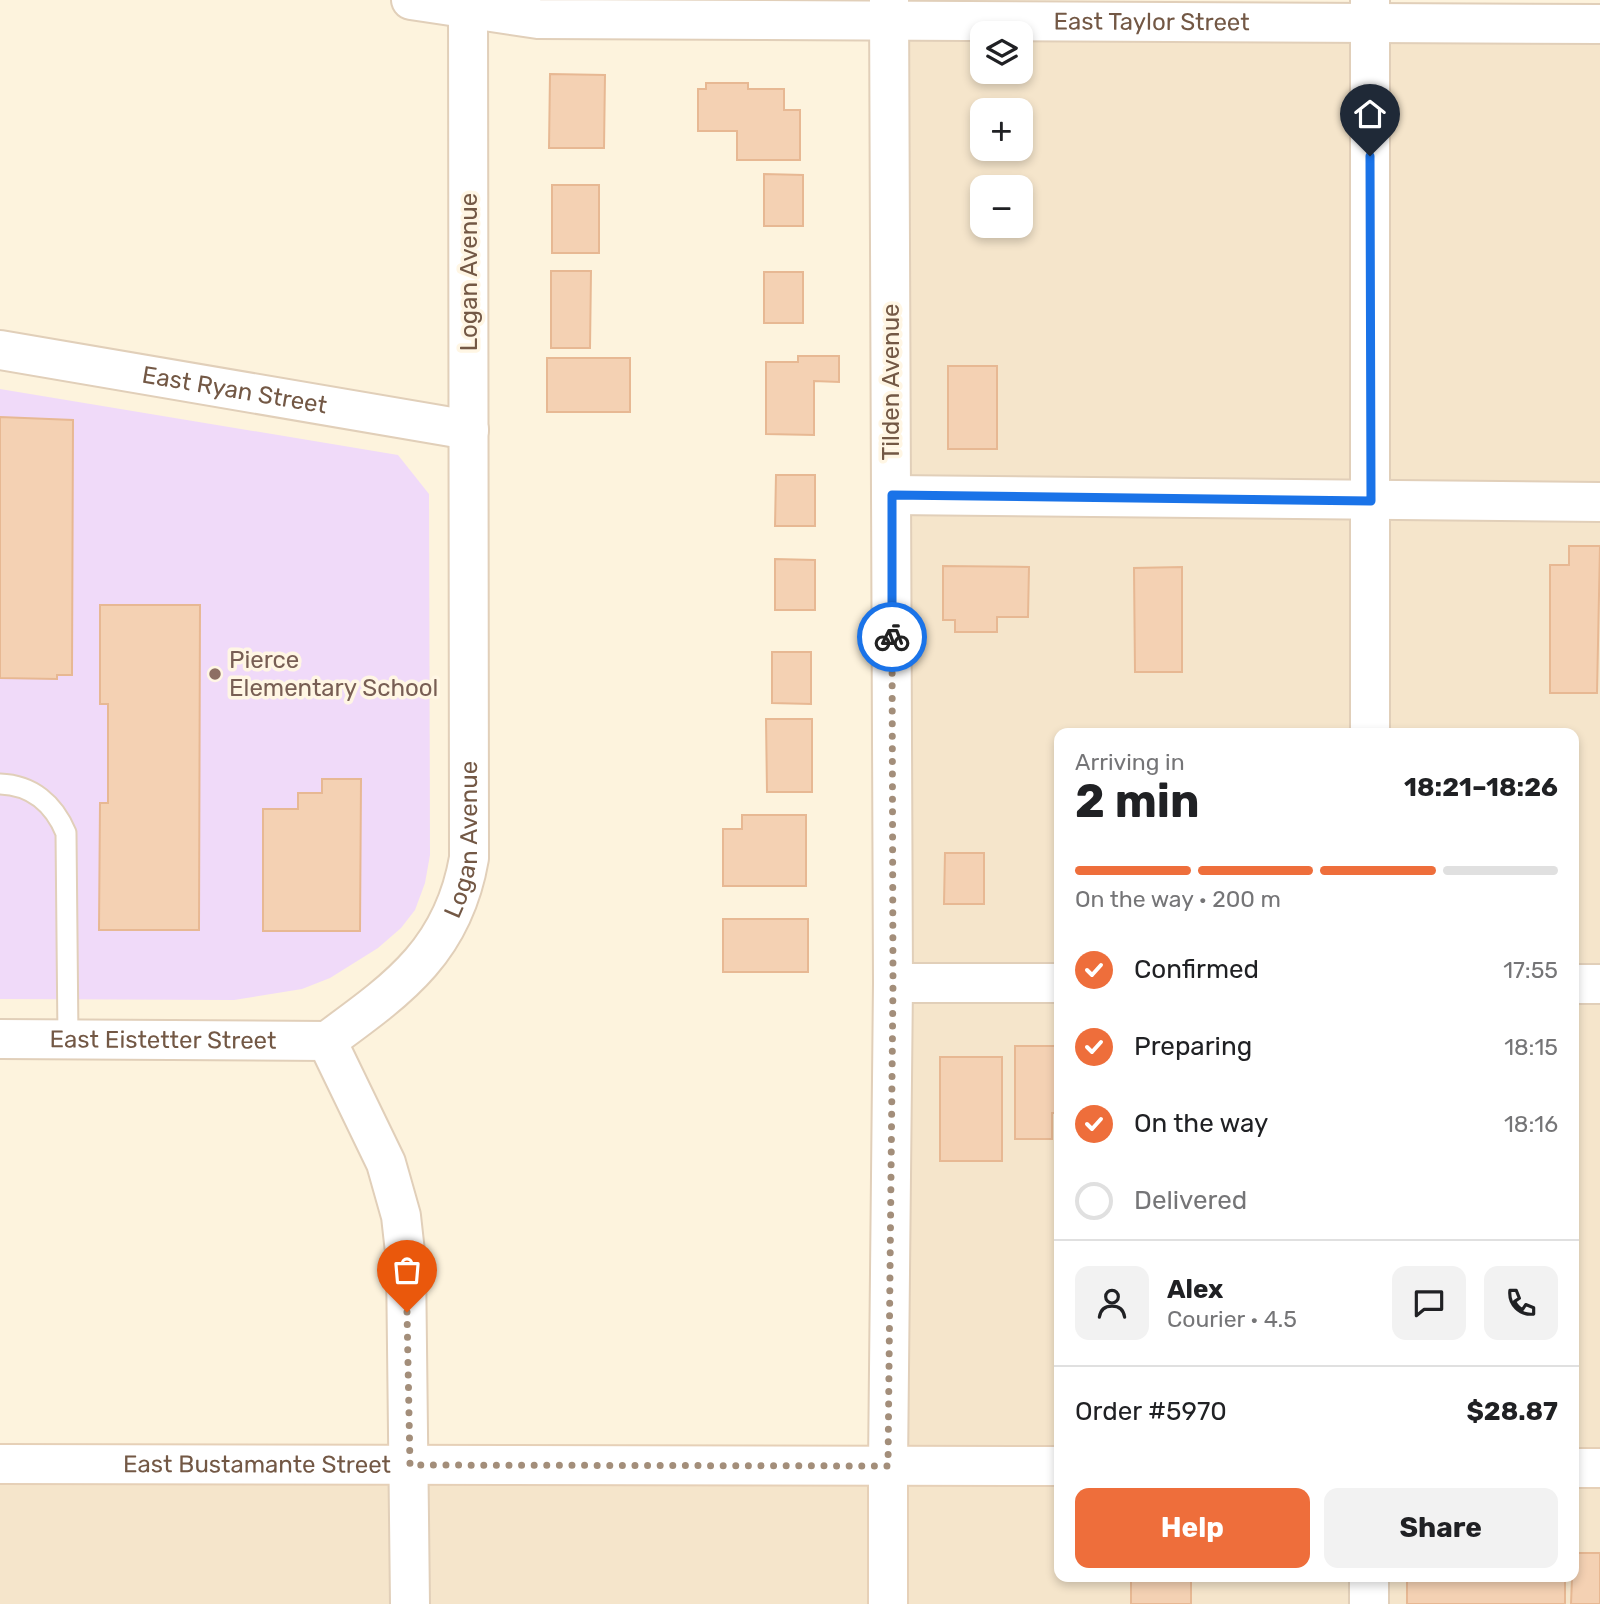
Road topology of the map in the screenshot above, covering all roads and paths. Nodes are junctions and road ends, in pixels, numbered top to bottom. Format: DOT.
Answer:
graph roads {
  1 [pos="411,0"];
  2 [pos="468,5"];
  3 [pos="889,10"];
  4 [pos="1370,12"];
  5 [pos="1600,24"];
  6 [pos="0,350"];
  7 [pos="469,430"];
  8 [pos="892,495"];
  9 [pos="1371,501"];
  10 [pos="1600,502"];
  11 [pos="1370,728"];
  12 [pos="0,784"];
  13 [pos="893,983"];
  14 [pos="1054,983"];
  15 [pos="1579,984"];
  16 [pos="1600,984"];
  17 [pos="0,1039"];
  18 [pos="68,1039"];
  19 [pos="327,1041"];
  20 [pos="0,1464"];
  21 [pos="410,1465"];
  22 [pos="888,1466"];
  23 [pos="1054,1466"];
  24 [pos="1579,1468"];
  25 [pos="1600,1468"];
  26 [pos="1369,1582"];
  27 [pos="410,1604"];
  28 [pos="888,1604"];
  29 [pos="1369,1604"];
  1 -- 2 [label="street, East Taylor Street"];
  2 -- 3 [label="street, East Taylor Street"];
  2 -- 7 [label="street, Logan Avenue"];
  3 -- 4 [label="street, East Taylor Street"];
  3 -- 8 [label="street, Tilden Avenue"];
  4 -- 5 [label="street, East Taylor Street"];
  4 -- 9 [label="street"];
  6 -- 7 [label="street, East Ryan Street"];
  7 -- 19 [label="street, Logan Avenue"];
  8 -- 9 [label="street"];
  8 -- 13 [label="street, Tilden Avenue"];
  9 -- 10 [label="street"];
  9 -- 11 [label="street"];
  12 -- 18 [label="lane"];
  13 -- 14 [label="street"];
  13 -- 22 [label="street, Tilden Avenue"];
  15 -- 16 [label="street"];
  17 -- 18 [label="street, East Eistetter Street"];
  18 -- 19 [label="street, East Eistetter Street"];
  19 -- 21 [label="street"];
  20 -- 21 [label="street, East Bustamante Street"];
  21 -- 22 [label="street, East Bustamante Street"];
  21 -- 27 [label="street"];
  22 -- 23 [label="street, East Bustamante Street"];
  22 -- 28 [label="street, Tilden Avenue"];
  24 -- 25 [label="street"];
  26 -- 29 [label="street"];
}
